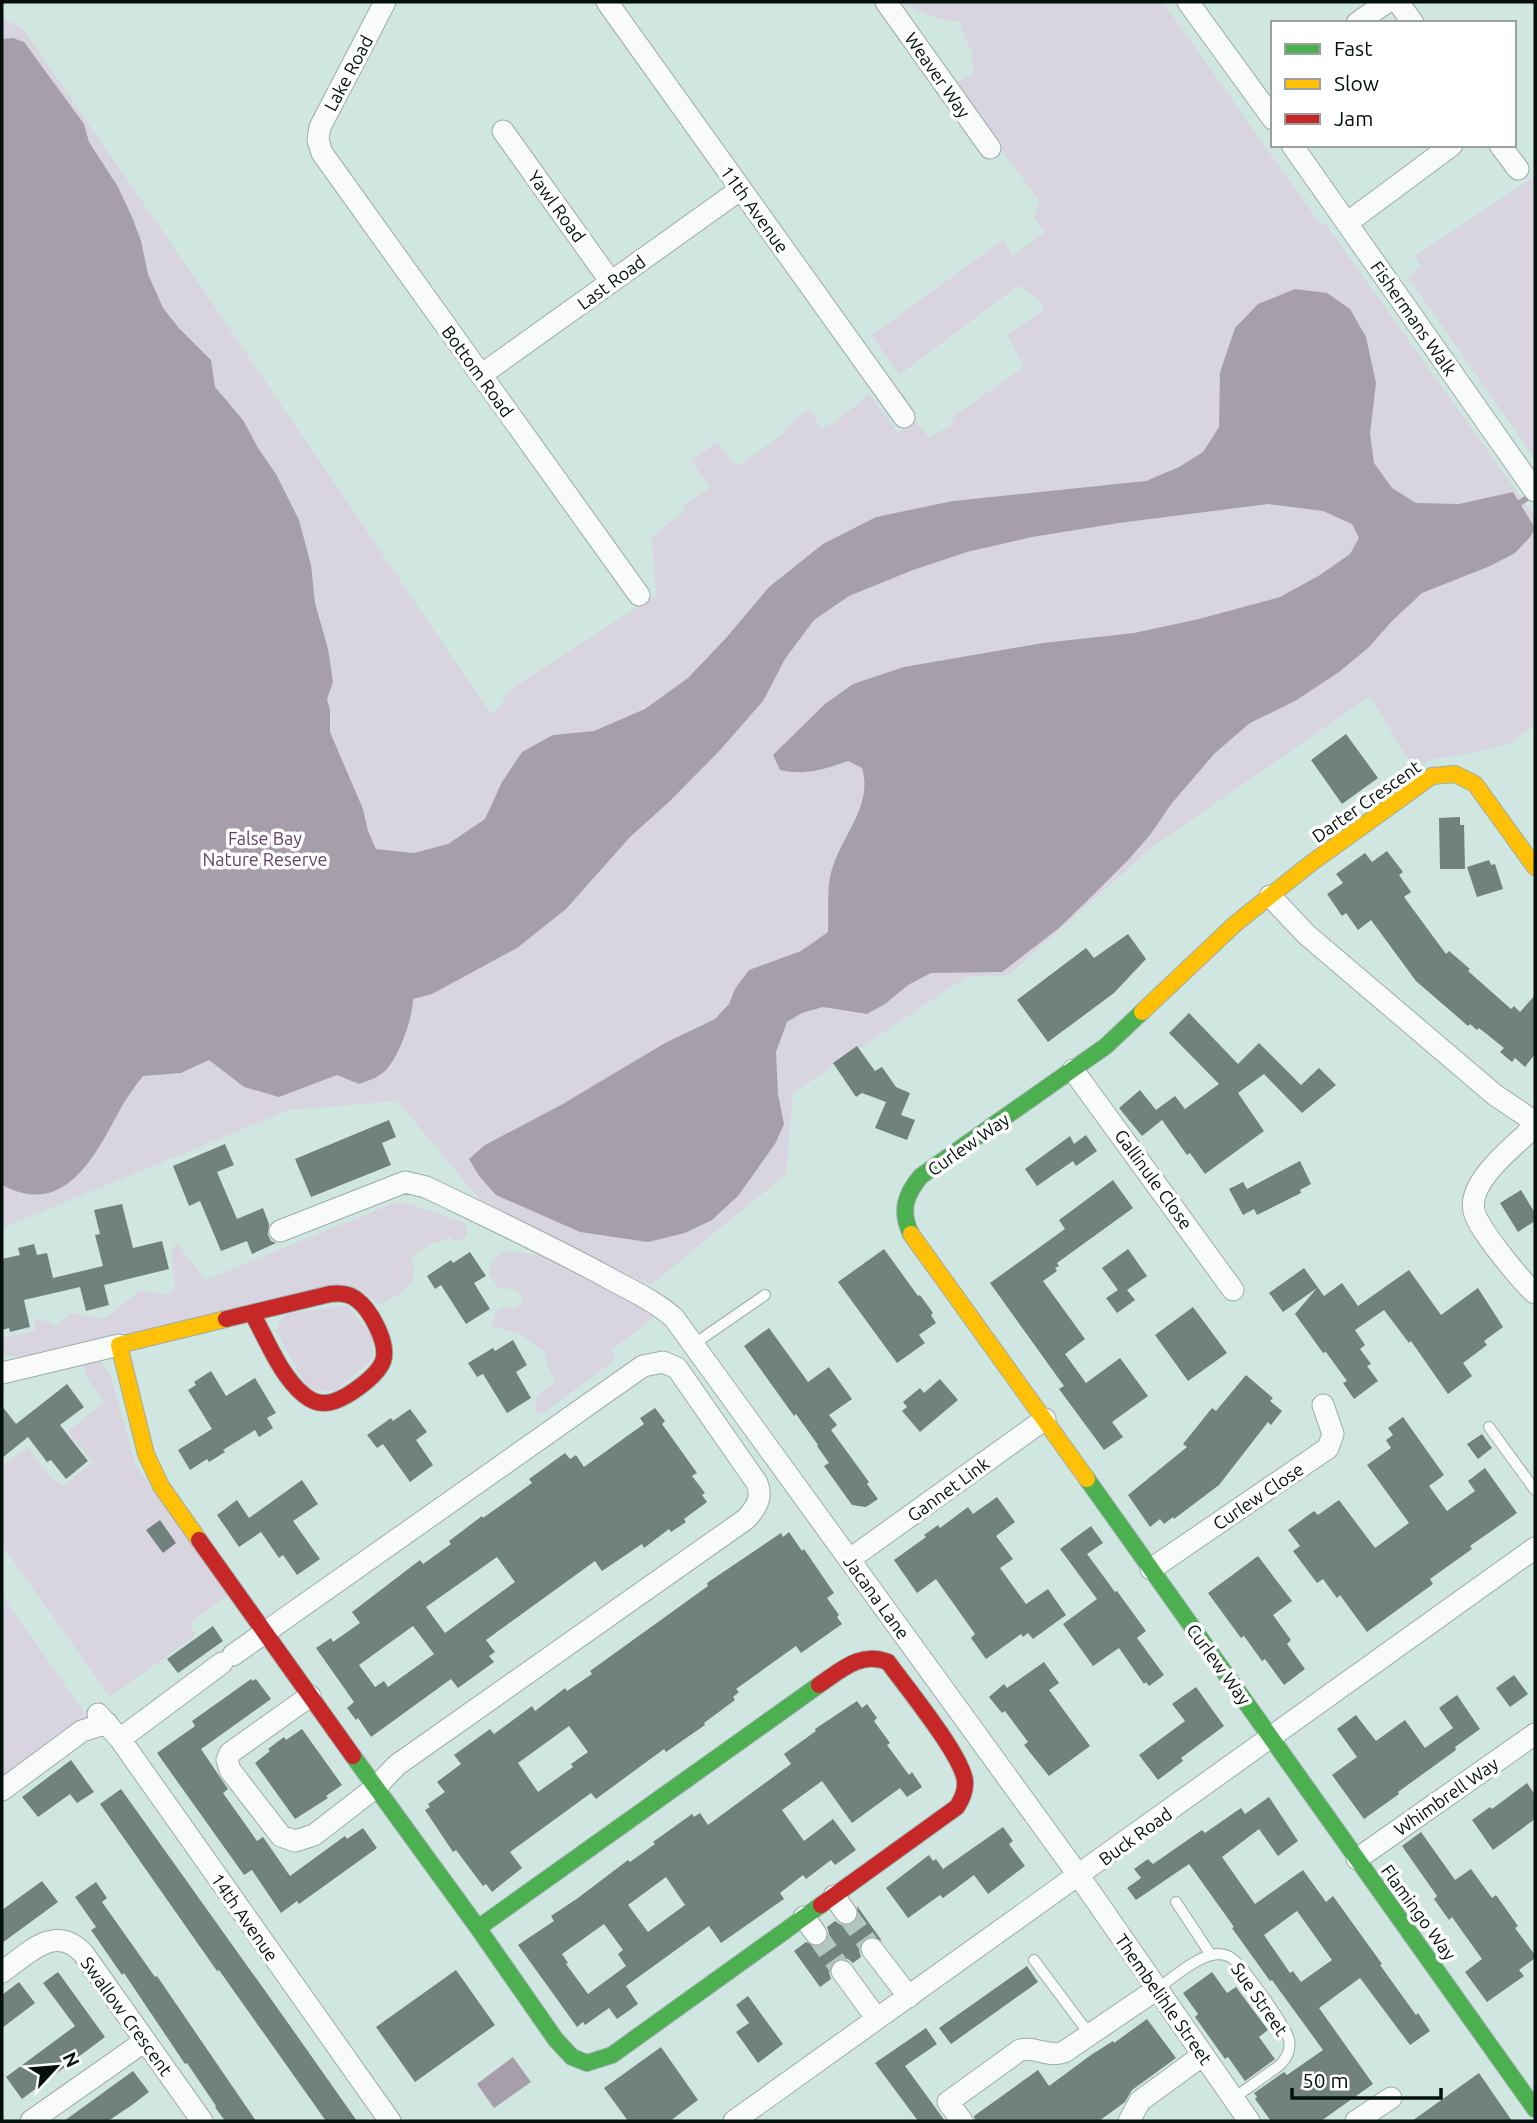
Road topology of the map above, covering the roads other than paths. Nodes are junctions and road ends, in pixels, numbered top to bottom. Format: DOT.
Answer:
graph roads {
  1 [pos="385,2"];
  2 [pos="607,2"];
  3 [pos="886,2"];
  4 [pos="1188,2"];
  5 [pos="1387,2"];
  6 [pos="1398,2"];
  7 [pos="1360,21"];
  8 [pos="1412,21"];
  9 [pos="1271,116"];
  10 [pos="503,131"];
  11 [pos="320,146"];
  12 [pos="1293,147"];
  13 [pos="1449,147"];
  14 [pos="1501,147"];
  15 [pos="990,148"];
  16 [pos="1518,170"];
  17 [pos="741,189"];
  18 [pos="1347,223"];
  19 [pos="611,282"];
  20 [pos="481,375"];
  21 [pos="904,417"];
  22 [pos="1535,491"];
  23 [pos="639,595"];
  24 [pos="1535,867"];
  25 [pos="1270,895"];
  26 [pos="1073,1070"];
  27 [pos="1535,1124"];
  28 [pos="281,1231"];
  29 [pos="1233,1290"];
  30 [pos="1535,1293"];
  31 [pos="765,1295"];
  32 [pos="252,1313"];
  33 [pos="694,1344"];
  34 [pos="119,1345"];
  35 [pos="2,1373"];
  36 [pos="1323,1405"];
  37 [pos="1045,1419"];
  38 [pos="1489,1427"];
  39 [pos="1535,1490"];
  40 [pos="1535,1548"];
  41 [pos="850,1559"];
  42 [pos="1151,1569"];
  43 [pos="263,1633"];
  44 [pos="310,1696"];
  45 [pos="108,1725"];
  46 [pos="1535,1734"];
  47 [pos="1272,1737"];
  48 [pos="376,1787"];
  49 [pos="2,1790"];
  50 [pos="1357,1859"];
  51 [pos="1079,1876"];
  52 [pos="1176,1902"];
  53 [pos="478,1928"];
  54 [pos="872,1949"];
  55 [pos="1211,1955"];
  56 [pos="1034,1960"];
  57 [pos="842,1971"];
  58 [pos="2,1972"];
  59 [pos="1157,1989"];
  60 [pos="909,1997"];
  61 [pos="877,2019"];
  62 [pos="1090,2035"];
  63 [pos="145,2041"];
  64 [pos="1203,2055"];
  65 [pos="1234,2098"];
  66 [pos="1391,2098"];
  67 [pos="1535,2109"];
  68 [pos="1130,2120"];
  69 [pos="31,2121"];
  70 [pos="202,2121"];
  71 [pos="390,2121"];
  72 [pos="734,2121"];
  73 [pos="962,2121"];
  74 [pos="1250,2121"];
  75 [pos="1356,2121"];
  1 -- 11 [label="street, Lake Road"];
  2 -- 17 [label="street, 11th Avenue"];
  3 -- 15 [label="street, Weaver Way"];
  4 -- 9 [label="street"];
  5 -- 7 [label="street"];
  6 -- 8 [label="street"];
  10 -- 19 [label="street, Yawl Road"];
  11 -- 20 [label="street, Bottom Road"];
  12 -- 18 [label="street, Fishermans Walk"];
  13 -- 18 [label="street"];
  14 -- 16 [label="street"];
  17 -- 19 [label="street, Last Road"];
  17 -- 21 [label="street, 11th Avenue"];
  18 -- 22 [label="street, Fishermans Walk"];
  19 -- 20 [label="street, Last Road"];
  20 -- 23 [label="street, Bottom Road"];
  24 -- 25 [label="street, Darter Crescent"];
  25 -- 26 [label="street, Curlew Way"];
  25 -- 27 [label="street"];
  26 -- 29 [label="street, Gallinule Close"];
  26 -- 37 [label="street, Curlew Way"];
  27 -- 30 [label="street"];
  28 -- 33 [label="street, Jacana Lane"];
  31 -- 33 [label="lane"];
  32 -- 32 [label="street"];
  32 -- 34 [label="street"];
  33 -- 41 [label="street, Jacana Lane"];
  34 -- 35 [label="street"];
  34 -- 43 [label="street"];
  36 -- 42 [label="street, Curlew Close"];
  37 -- 41 [label="street, Gannet Link"];
  37 -- 42 [label="street, Curlew Way"];
  38 -- 39 [label="lane"];
  40 -- 47 [label="street, Buck Road"];
  41 -- 51 [label="street, Jacana Lane"];
  42 -- 47 [label="street, Curlew Way"];
  43 -- 44 [label="street"];
  43 -- 45 [label="street"];
  43 -- 48 [label="street"];
  44 -- 48 [label="street"];
  44 -- 48 [label="street"];
  45 -- 49 [label="street"];
  45 -- 71 [label="street, 14th Avenue"];
  46 -- 50 [label="street, Whimbrell Way"];
  47 -- 50 [label="street, Flamingo Way"];
  47 -- 51 [label="street, Buck Road"];
  48 -- 53 [label="street"];
  50 -- 67 [label="street, Flamingo Way"];
  51 -- 59 [label="street, Thembelihle Street"];
  51 -- 60 [label="street, Buck Road"];
  52 -- 55 [label="lane"];
  53 -- 53 [label="street"];
  54 -- 60 [label="street"];
  55 -- 59 [label="lane, Sue Street"];
  55 -- 65 [label="lane, Sue Street"];
  56 -- 62 [label="lane"];
  57 -- 61 [label="street"];
  58 -- 63 [label="street, Swallow Crescent"];
  59 -- 62 [label="street"];
  59 -- 64 [label="street, Thembelihle Street"];
  60 -- 61 [label="street, Buck Road"];
  61 -- 72 [label="street, Buck Road"];
  62 -- 73 [label="street"];
  63 -- 69 [label="street"];
  63 -- 70 [label="street, Swallow Crescent"];
  64 -- 65 [label="street, Thembelihle Street"];
  64 -- 68 [label="street"];
  65 -- 74 [label="street, Thembelihle Street"];
  66 -- 75 [label="street"];
}
